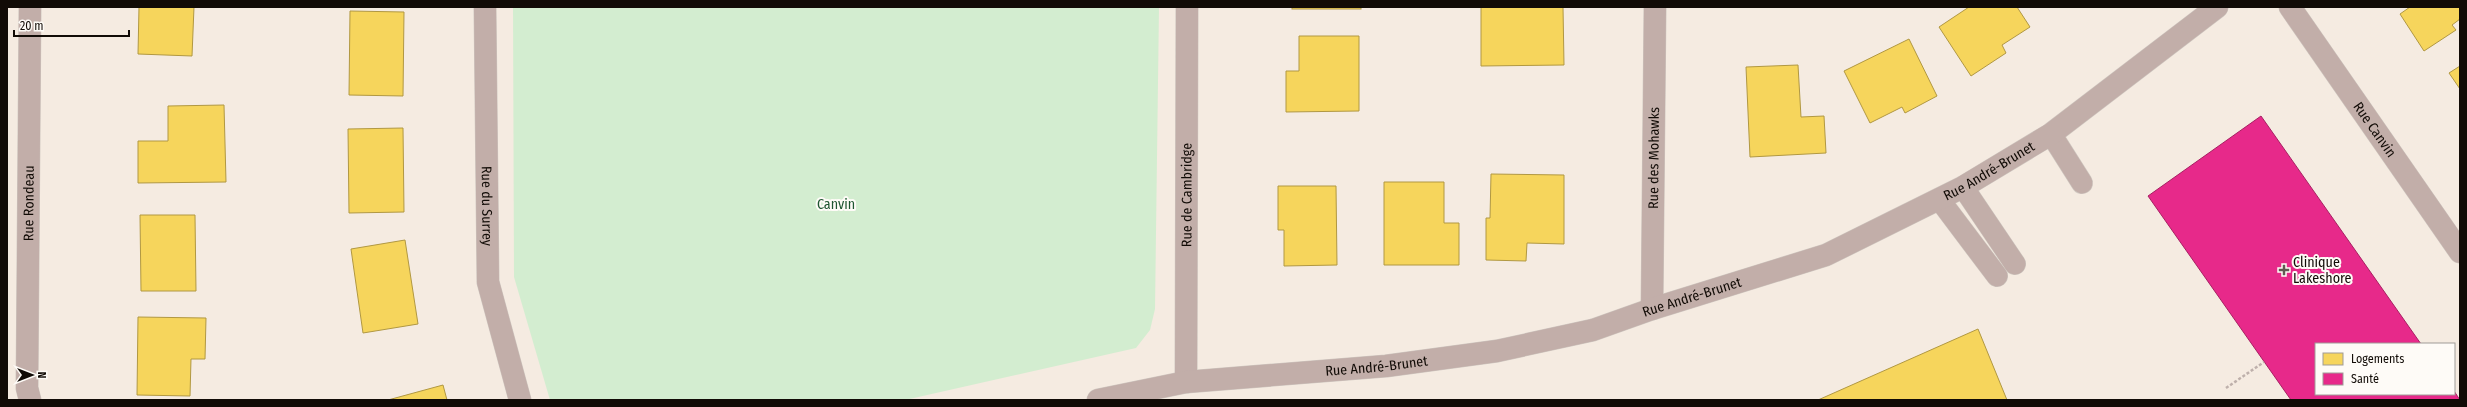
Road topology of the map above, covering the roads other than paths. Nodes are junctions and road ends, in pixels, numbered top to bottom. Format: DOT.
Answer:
graph roads {
  1 [pos="30,7"];
  2 [pos="485,7"];
  3 [pos="1187,7"];
  4 [pos="1655,7"];
  5 [pos="2217,7"];
  6 [pos="2290,7"];
  7 [pos="2051,134"];
  8 [pos="2082,183"];
  9 [pos="1963,187"];
  10 [pos="1938,199"];
  11 [pos="2460,252"];
  12 [pos="2015,264"];
  13 [pos="1997,276"];
  14 [pos="1652,309"];
  15 [pos="1186,382"];
  16 [pos="30,400"];
  17 [pos="520,400"];
  18 [pos="1098,400"];
  1 -- 16 [label="street, Rue Rondeau"];
  2 -- 17 [label="street, Rue du Surrey"];
  3 -- 15 [label="street, Rue de Cambridge"];
  4 -- 14 [label="street, Rue des Mohawks"];
  5 -- 7 [label="street, Rue André-Brunet"];
  6 -- 11 [label="street, Rue Canvin"];
  7 -- 8 [label="lane"];
  7 -- 9 [label="street, Rue André-Brunet"];
  9 -- 10 [label="street, Rue André-Brunet"];
  9 -- 12 [label="lane"];
  10 -- 13 [label="lane"];
  10 -- 14 [label="street, Rue André-Brunet"];
  14 -- 15 [label="street, Rue André-Brunet"];
  15 -- 18 [label="street, Rue André-Brunet"];
}
